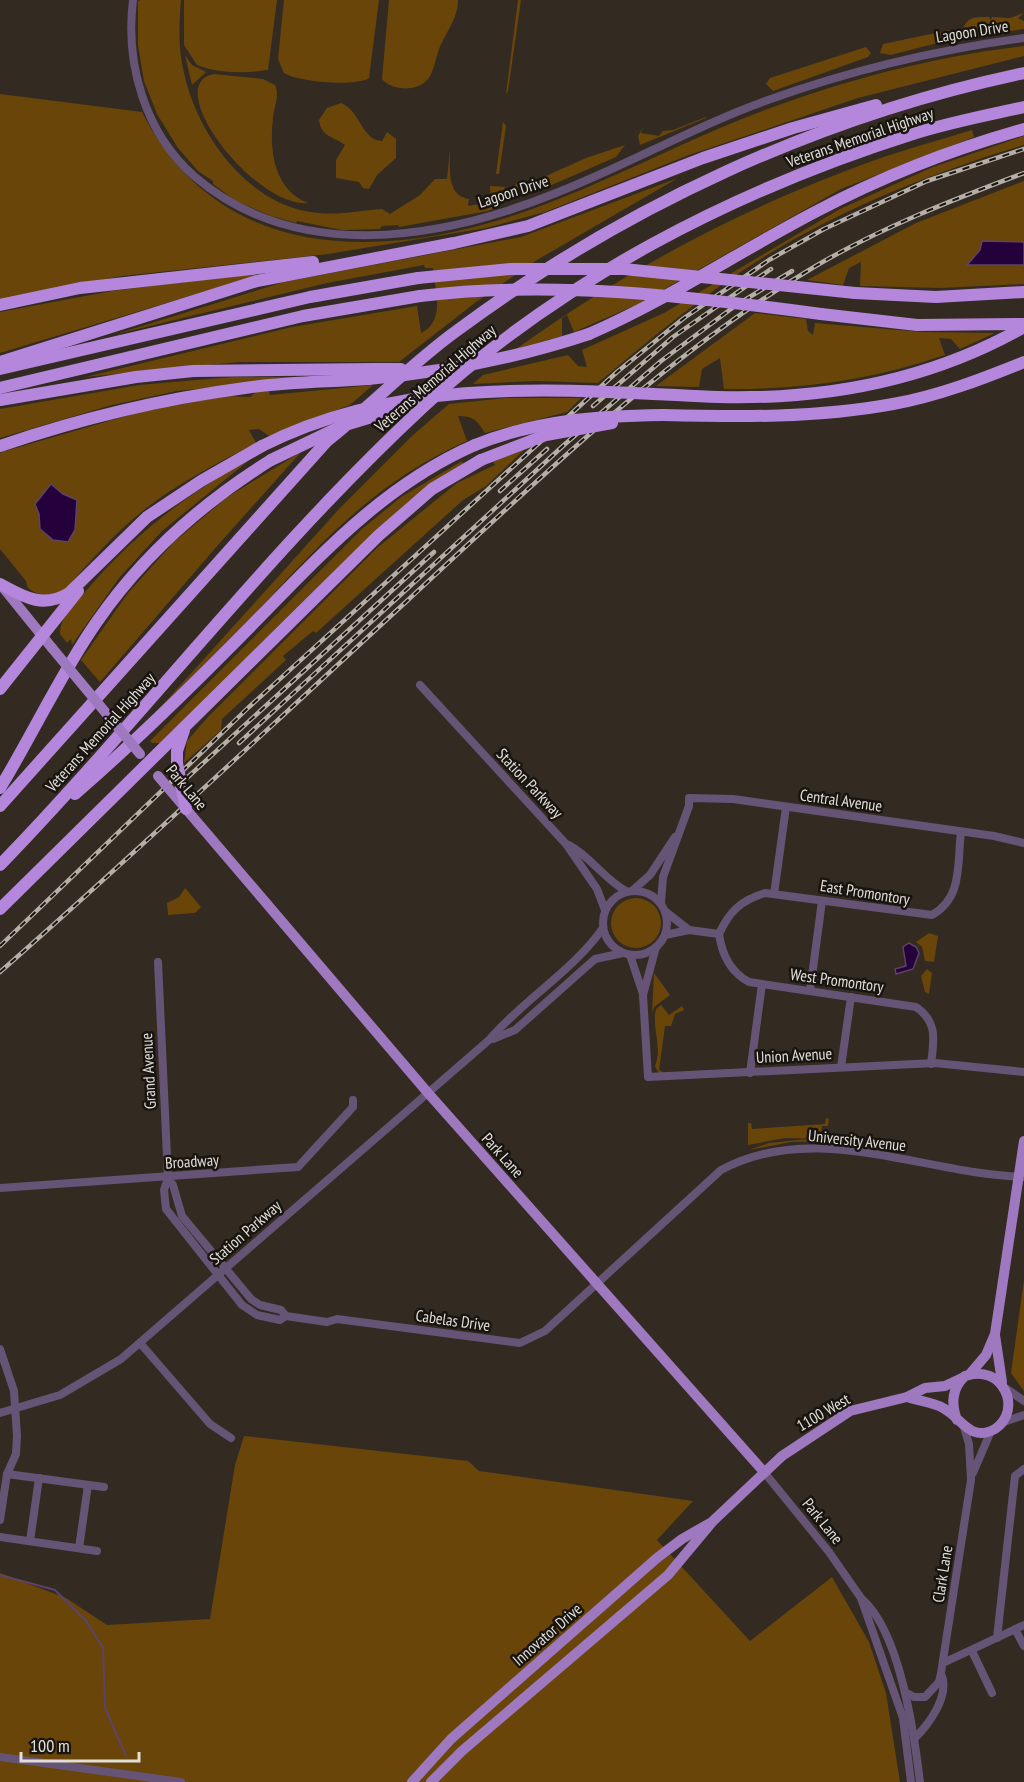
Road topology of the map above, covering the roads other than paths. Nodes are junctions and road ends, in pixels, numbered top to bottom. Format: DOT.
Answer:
graph roads {
  1 [pos="133,0"];
  2 [pos="1024,38"];
  3 [pos="1024,73"];
  4 [pos="968,85"];
  5 [pos="1024,107"];
  6 [pos="1024,129"];
  7 [pos="382,255"];
  8 [pos="1024,292"];
  9 [pos="0,305"];
  10 [pos="1024,325"];
  11 [pos="0,362"];
  12 [pos="1024,362"];
  13 [pos="0,369"];
  14 [pos="371,374"];
  15 [pos="0,388"];
  16 [pos="447,396"];
  17 [pos="0,400"];
  18 [pos="663,415"];
  19 [pos="0,446"];
  20 [pos="95,568"];
  21 [pos="0,584"];
  22 [pos="42,636"];
  23 [pos="420,685"];
  24 [pos="0,689"];
  25 [pos="186,726"];
  26 [pos="144,759"];
  27 [pos="0,788"];
  28 [pos="0,806"];
  29 [pos="786,807"];
  30 [pos="186,809"];
  31 [pos="36,828"];
  32 [pos="679,832"];
  33 [pos="961,832"];
  34 [pos="1024,843"];
  35 [pos="566,844"];
  36 [pos="0,865"];
  37 [pos="629,891"];
  38 [pos="774,894"];
  39 [pos="822,900"];
  40 [pos="663,907"];
  41 [pos="0,909"];
  42 [pos="605,910"];
  43 [pos="603,928"];
  44 [pos="689,930"];
  45 [pos="719,934"];
  46 [pos="665,935"];
  47 [pos="656,947"];
  48 [pos="627,954"];
  49 [pos="158,962"];
  50 [pos="762,984"];
  51 [pos="810,991"];
  52 [pos="643,995"];
  53 [pos="851,997"];
  54 [pos="489,1040"];
  55 [pos="931,1064"];
  56 [pos="841,1067"];
  57 [pos="1024,1072"];
  58 [pos="750,1073"];
  59 [pos="428,1093"];
  60 [pos="353,1100"];
  61 [pos="1024,1141"];
  62 [pos="1021,1177"];
  63 [pos="168,1178"];
  64 [pos="0,1188"];
  65 [pos="226,1269"];
  66 [pos="218,1275"];
  67 [pos="594,1283"];
  68 [pos="286,1316"];
  69 [pos="995,1334"];
  70 [pos="140,1343"];
  71 [pos="0,1349"];
  72 [pos="966,1377"];
  73 [pos="1005,1385"];
  74 [pos="907,1397"];
  75 [pos="1024,1401"];
  76 [pos="15,1410"];
  77 [pos="0,1413"];
  78 [pos="1024,1415"];
  79 [pos="1004,1422"];
  80 [pos="960,1424"];
  81 [pos="991,1431"];
  82 [pos="231,1438"];
  83 [pos="1024,1469"];
  84 [pos="764,1472"];
  85 [pos="7,1474"];
  86 [pos="39,1478"];
  87 [pos="970,1480"];
  88 [pos="88,1485"];
  89 [pos="104,1487"];
  90 [pos="0,1520"];
  91 [pos="713,1521"];
  92 [pos="0,1537"];
  93 [pos="30,1541"];
  94 [pos="79,1548"];
  95 [pos="97,1551"];
  96 [pos="861,1598"];
  97 [pos="1020,1627"];
  98 [pos="997,1638"];
  99 [pos="1024,1646"];
  100 [pos="972,1651"];
  101 [pos="943,1663"];
  102 [pos="941,1673"];
  103 [pos="905,1692"];
  104 [pos="992,1693"];
  105 [pos="915,1738"];
  106 [pos="0,1756"];
  107 [pos="181,1782"];
  108 [pos="412,1782"];
  109 [pos="431,1782"];
  110 [pos="911,1782"];
  111 [pos="920,1782"];
  1 -- 2 [label="street, Lagoon Drive"];
  3 -- 4 [label="highway, Veterans Memorial Highway"];
  4 -- 7 [label="highway"];
  4 -- 28 [label="highway, Veterans Memorial Highway"];
  5 -- 31 [label="highway, Veterans Memorial Highway"];
  6 -- 14 [label="highway, bridge"];
  7 -- 9 [label="highway"];
  7 -- 11 [label="highway"];
  8 -- 13 [label="highway, bridge"];
  10 -- 15 [label="highway, bridge"];
  10 -- 16 [label="highway, bridge"];
  12 -- 18 [label="highway"];
  14 -- 17 [label="highway"];
  14 -- 19 [label="highway"];
  16 -- 20 [label="highway, bridge"];
  16 -- 27 [label="highway, bridge"];
  18 -- 25 [label="highway, bridge"];
  18 -- 31 [label="highway, bridge"];
  20 -- 21 [label="highway"];
  20 -- 22 [label="highway"];
  21 -- 22 [label="main road, Park Lane"];
  22 -- 24 [label="highway"];
  22 -- 26 [label="main road, Park Lane, bridge"];
  23 -- 35 [label="street, Station Parkway"];
  25 -- 26 [label="highway"];
  25 -- 30 [label="highway, bridge"];
  26 -- 30 [label="main road, Park Lane, bridge"];
  26 -- 41 [label="highway"];
  29 -- 32 [label="street, Central Avenue"];
  29 -- 33 [label="street, Central Avenue"];
  29 -- 38 [label="street"];
  30 -- 59 [label="main road, Park Lane"];
  31 -- 36 [label="highway, Veterans Memorial Highway"];
  32 -- 37 [label="street, Central Avenue"];
  32 -- 40 [label="street, Central Avenue"];
  33 -- 34 [label="street, Central Avenue"];
  33 -- 39 [label="street, East Promontory"];
  35 -- 37 [label="street"];
  35 -- 42 [label="street, Station Parkway"];
  37 -- 40 [label="street"];
  37 -- 42 [label="street"];
  38 -- 39 [label="street, East Promontory"];
  38 -- 45 [label="street, East Promontory"];
  39 -- 51 [label="street"];
  40 -- 44 [label="street"];
  40 -- 46 [label="street"];
  42 -- 43 [label="street"];
  43 -- 48 [label="street"];
  43 -- 54 [label="street, Station Parkway"];
  44 -- 45 [label="street"];
  44 -- 46 [label="street"];
  45 -- 50 [label="street, West Promontory"];
  46 -- 47 [label="street"];
  47 -- 48 [label="street"];
  47 -- 52 [label="street, Union Avenue"];
  48 -- 52 [label="street, Union Avenue"];
  48 -- 54 [label="street, Station Parkway"];
  49 -- 63 [label="street, Grand Avenue"];
  50 -- 51 [label="street, West Promontory"];
  50 -- 58 [label="street"];
  51 -- 53 [label="street, West Promontory"];
  52 -- 58 [label="street, Union Avenue"];
  53 -- 55 [label="street, West Promontory"];
  53 -- 56 [label="street"];
  54 -- 59 [label="street, Station Parkway"];
  55 -- 56 [label="street, Union Avenue"];
  55 -- 57 [label="street, Union Avenue"];
  56 -- 58 [label="street, Union Avenue"];
  59 -- 65 [label="street, Station Parkway"];
  59 -- 67 [label="main road, Park Lane"];
  60 -- 63 [label="street, Broadway"];
  61 -- 62 [label="main road"];
  62 -- 67 [label="street, University Avenue"];
  62 -- 69 [label="main road"];
  63 -- 64 [label="street, Broadway"];
  63 -- 65 [label="street, Grand Avenue"];
  63 -- 66 [label="street, Grand Avenue"];
  65 -- 66 [label="street, Station Parkway"];
  65 -- 68 [label="street, Cabelas Drive"];
  66 -- 68 [label="street, Cabelas Drive"];
  66 -- 70 [label="street, Station Parkway"];
  67 -- 68 [label="street, Cabelas Drive"];
  67 -- 84 [label="main road, Park Lane"];
  69 -- 72 [label="main road"];
  69 -- 73 [label="main road"];
  70 -- 76 [label="street, Station Parkway"];
  70 -- 82 [label="street"];
  71 -- 76 [label="street"];
  72 -- 73 [label="main road"];
  72 -- 74 [label="main road, 1100 West"];
  72 -- 80 [label="main road"];
  73 -- 75 [label="street"];
  73 -- 79 [label="main road"];
  74 -- 80 [label="main road"];
  74 -- 84 [label="main road, 1100 West"];
  76 -- 77 [label="street, Station Parkway"];
  76 -- 85 [label="street"];
  78 -- 79 [label="street"];
  79 -- 81 [label="main road"];
  80 -- 81 [label="main road"];
  80 -- 87 [label="street, Clark Lane"];
  81 -- 87 [label="street, Clark Lane"];
  83 -- 98 [label="street"];
  84 -- 91 [label="main road, Innovator Drive"];
  84 -- 96 [label="street, Park Lane"];
  85 -- 86 [label="street"];
  85 -- 90 [label="street"];
  86 -- 88 [label="street"];
  86 -- 93 [label="street"];
  87 -- 101 [label="street, Clark Lane"];
  88 -- 89 [label="street"];
  88 -- 94 [label="street"];
  91 -- 108 [label="main road, Innovator Drive"];
  91 -- 109 [label="main road, Innovator Drive"];
  92 -- 93 [label="street"];
  93 -- 94 [label="street"];
  94 -- 95 [label="street"];
  96 -- 103 [label="street"];
  96 -- 110 [label="street, Park Lane"];
  97 -- 98 [label="street"];
  97 -- 99 [label="street"];
  98 -- 100 [label="street"];
  100 -- 101 [label="street"];
  100 -- 104 [label="street"];
  101 -- 102 [label="street, Clark Lane"];
  102 -- 103 [label="street, Clark Lane"];
  102 -- 105 [label="street, Clark Lane"];
  103 -- 105 [label="street"];
  105 -- 111 [label="street"];
  106 -- 107 [label="street"];
}
